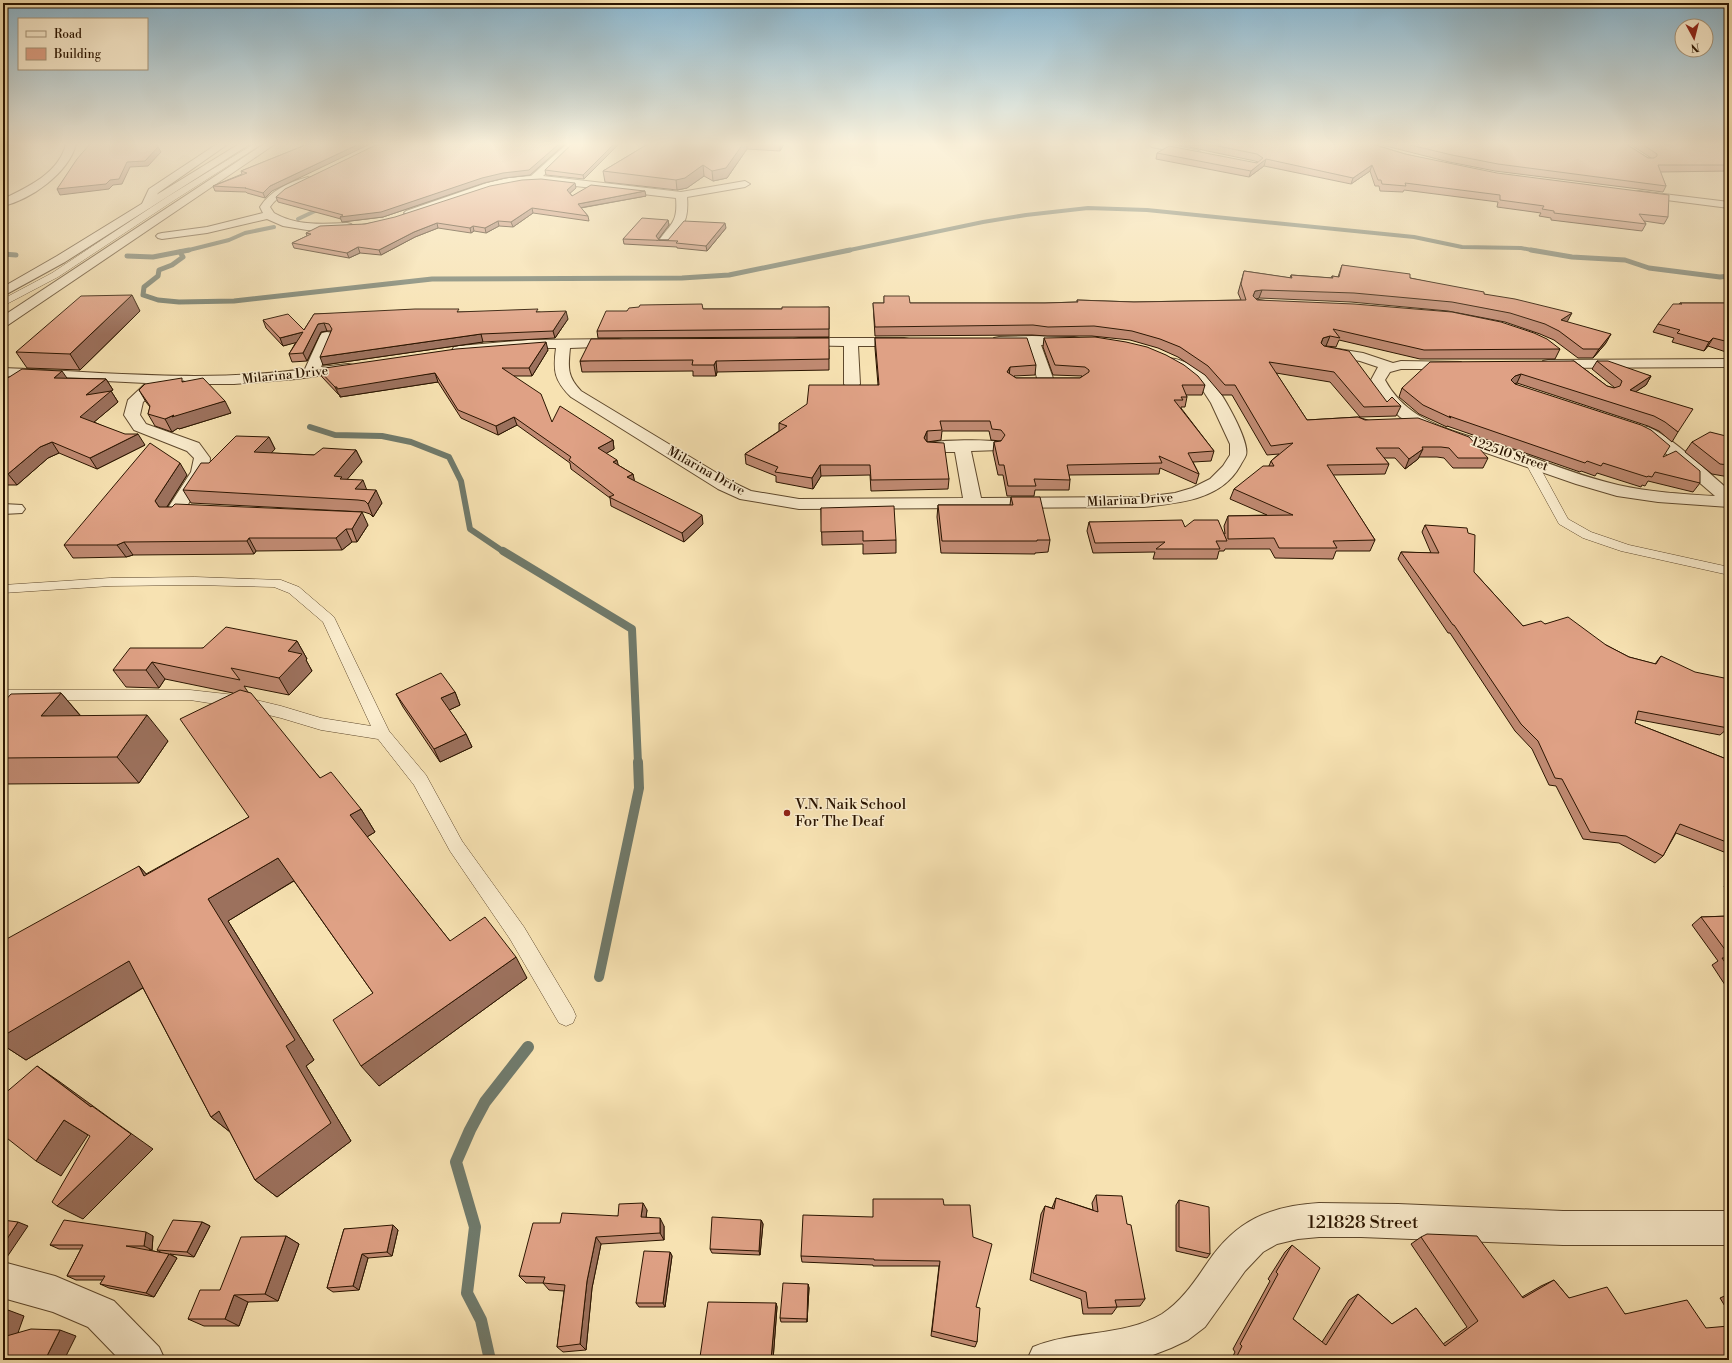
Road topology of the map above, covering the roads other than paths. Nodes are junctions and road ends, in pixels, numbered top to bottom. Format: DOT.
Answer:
graph roads {
  1 [pos="143,208"];
  2 [pos="157,208"];
  3 [pos="175,208"];
  4 [pos="265,208"];
  5 [pos="426,208"];
  6 [pos="682,208"];
  7 [pos="269,215"];
  8 [pos="401,216"];
  9 [pos="359,225"];
  10 [pos="162,236"];
  11 [pos="664,242"];
  12 [pos="55,275"];
  13 [pos="3,292"];
  14 [pos="3,303"];
  15 [pos="3,312"];
  16 [pos="3,322"];
  17 [pos="327,336"];
  18 [pos="1032,340"];
  19 [pos="985,341"];
  20 [pos="1092,341"];
  21 [pos="635,342"];
  22 [pos="782,342"];
  23 [pos="851,342"];
  24 [pos="922,342"];
  25 [pos="564,343"];
  26 [pos="1326,351"];
  27 [pos="447,352"];
  28 [pos="1558,352"];
  29 [pos="1162,356"];
  30 [pos="1729,363"];
  31 [pos="1471,364"];
  32 [pos="1533,364"];
  33 [pos="1571,364"];
  34 [pos="362,365"];
  35 [pos="1391,367"];
  36 [pos="311,373"];
  37 [pos="1589,378"];
  38 [pos="6,379"];
  39 [pos="159,379"];
  40 [pos="1030,381"];
  41 [pos="852,384"];
  42 [pos="1417,420"];
  43 [pos="1389,422"];
  44 [pos="1635,428"];
  45 [pos="962,446"];
  46 [pos="994,446"];
  47 [pos="933,447"];
  48 [pos="1531,462"];
  49 [pos="1729,499"];
  50 [pos="1729,502"];
  51 [pos="973,504"];
  52 [pos="180,511"];
  53 [pos="1729,571"];
  54 [pos="3,589"];
  55 [pos="3,695"];
  56 [pos="383,734"];
  57 [pos="566,1016"];
  58 [pos="1729,1228"];
  59 [pos="3,1280"];
  60 [pos="146,1360"];
  61 [pos="1046,1360"];
  1 -- 13 [label="street"];
  2 -- 12 [label="lane"];
  3 -- 16 [label="street"];
  4 -- 7 [label="street"];
  5 -- 8 [label="street"];
  6 -- 11 [label="street"];
  7 -- 9 [label="street"];
  7 -- 10 [label="street"];
  12 -- 14 [label="lane"];
  12 -- 15 [label="lane"];
  17 -- 36 [label="street"];
  18 -- 19 [label="street"];
  18 -- 20 [label="street"];
  18 -- 40 [label="street"];
  21 -- 25 [label="street"];
  22 -- 23 [label="street"];
  23 -- 24 [label="street"];
  23 -- 41 [label="street"];
  25 -- 27 [label="street"];
  25 -- 51 [label="street, Milarina Drive"];
  26 -- 35 [label="street"];
  28 -- 33 [label="street"];
  29 -- 51 [label="street, Milarina Drive"];
  30 -- 33 [label="street"];
  31 -- 35 [label="street"];
  32 -- 33 [label="street"];
  33 -- 37 [label="street"];
  34 -- 36 [label="street, Milarina Drive"];
  35 -- 42 [label="street, 122510 Street"];
  36 -- 39 [label="street, Milarina Drive"];
  38 -- 39 [label="street, Milarina Drive"];
  39 -- 52 [label="street"];
  42 -- 43 [label="street"];
  42 -- 48 [label="street, 122510 Street"];
  44 -- 49 [label="street"];
  45 -- 46 [label="street"];
  45 -- 47 [label="street"];
  45 -- 51 [label="street"];
  48 -- 50 [label="street, 122510 Street"];
  48 -- 53 [label="lane"];
  54 -- 56 [label="lane"];
  55 -- 56 [label="lane"];
  56 -- 57 [label="lane"];
  58 -- 61 [label="street, 121828 Street"];
  59 -- 60 [label="street"];
}
